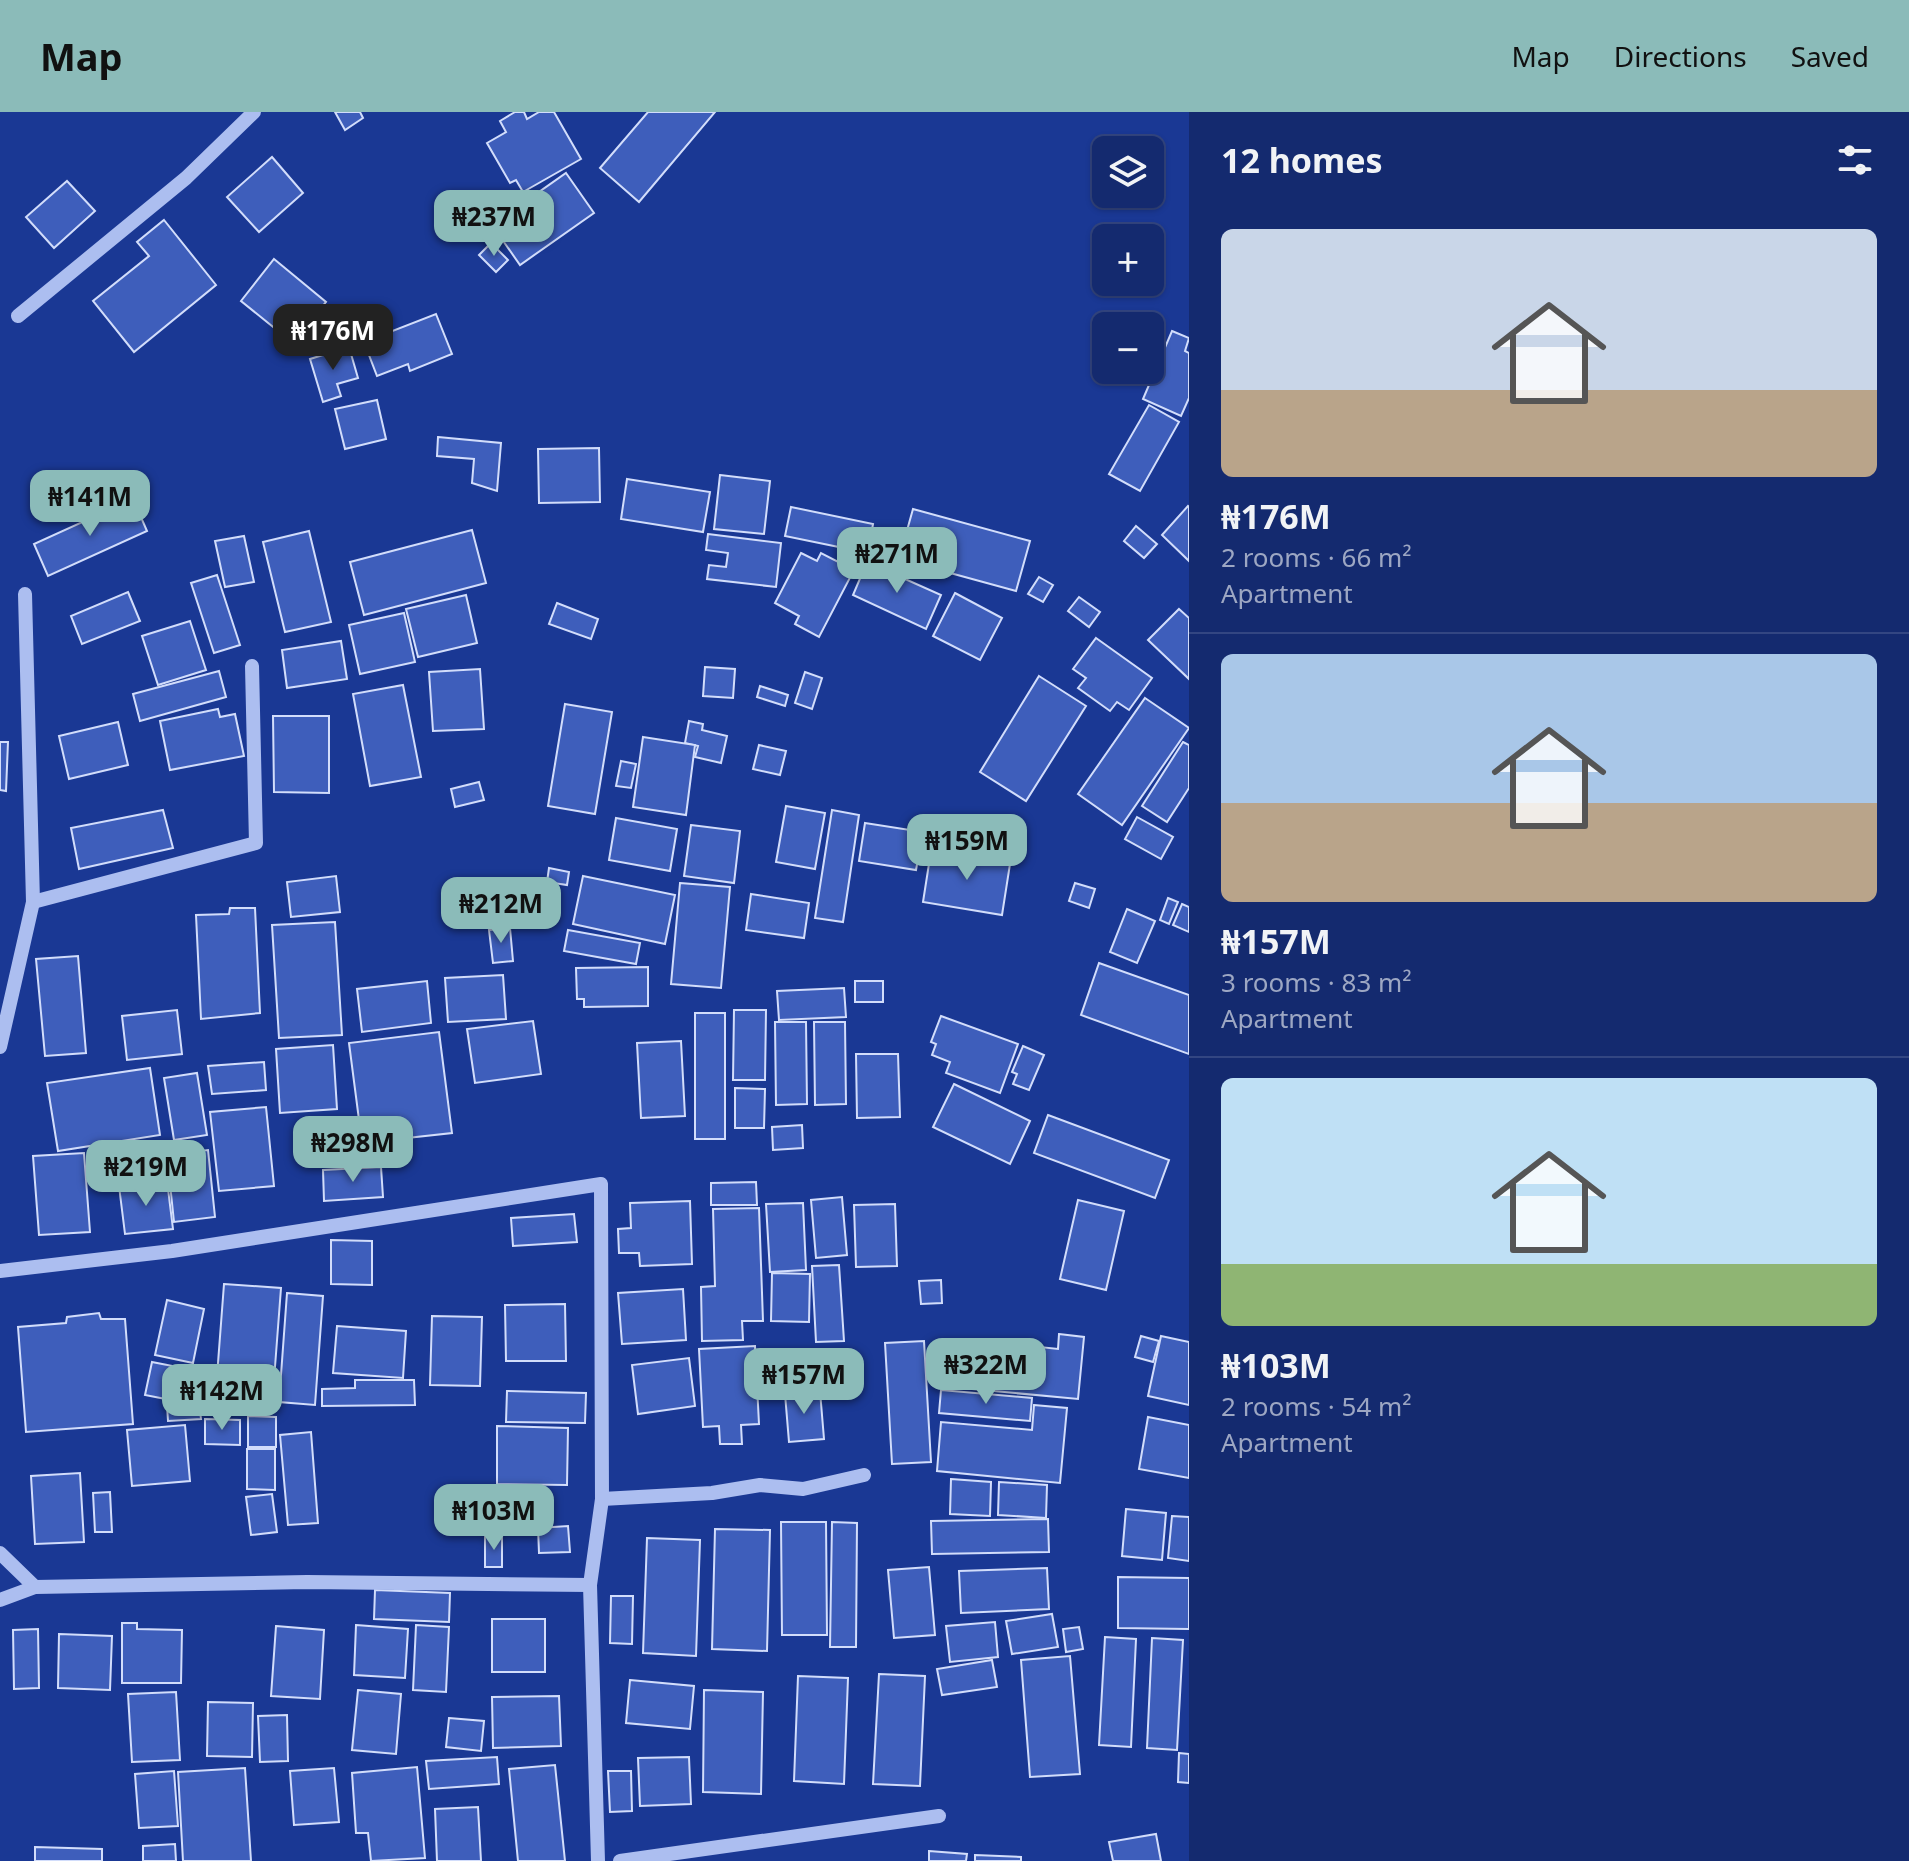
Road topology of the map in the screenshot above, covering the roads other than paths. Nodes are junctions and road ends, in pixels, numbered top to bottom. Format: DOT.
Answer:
graph roads {
  1 [pos="254,112"];
  2 [pos="18,316"];
  3 [pos="25,594"];
  4 [pos="252,666"];
  5 [pos="33,902"];
  6 [pos="0,1047"];
  7 [pos="0,1271"];
  8 [pos="864,1475"];
  9 [pos="602,1499"];
  10 [pos="0,1553"];
  11 [pos="590,1585"];
  12 [pos="35,1587"];
  13 [pos="0,1600"];
  14 [pos="939,1816"];
  15 [pos="598,1861"];
  16 [pos="620,1861"];
  1 -- 2 [label="street"];
  3 -- 5 [label="street"];
  4 -- 5 [label="street"];
  5 -- 6 [label="street"];
  7 -- 9 [label="street"];
  8 -- 9 [label="street"];
  9 -- 11 [label="street"];
  10 -- 12 [label="street"];
  11 -- 12 [label="street"];
  11 -- 15 [label="street"];
  12 -- 13 [label="street"];
  14 -- 16 [label="street"];
}
